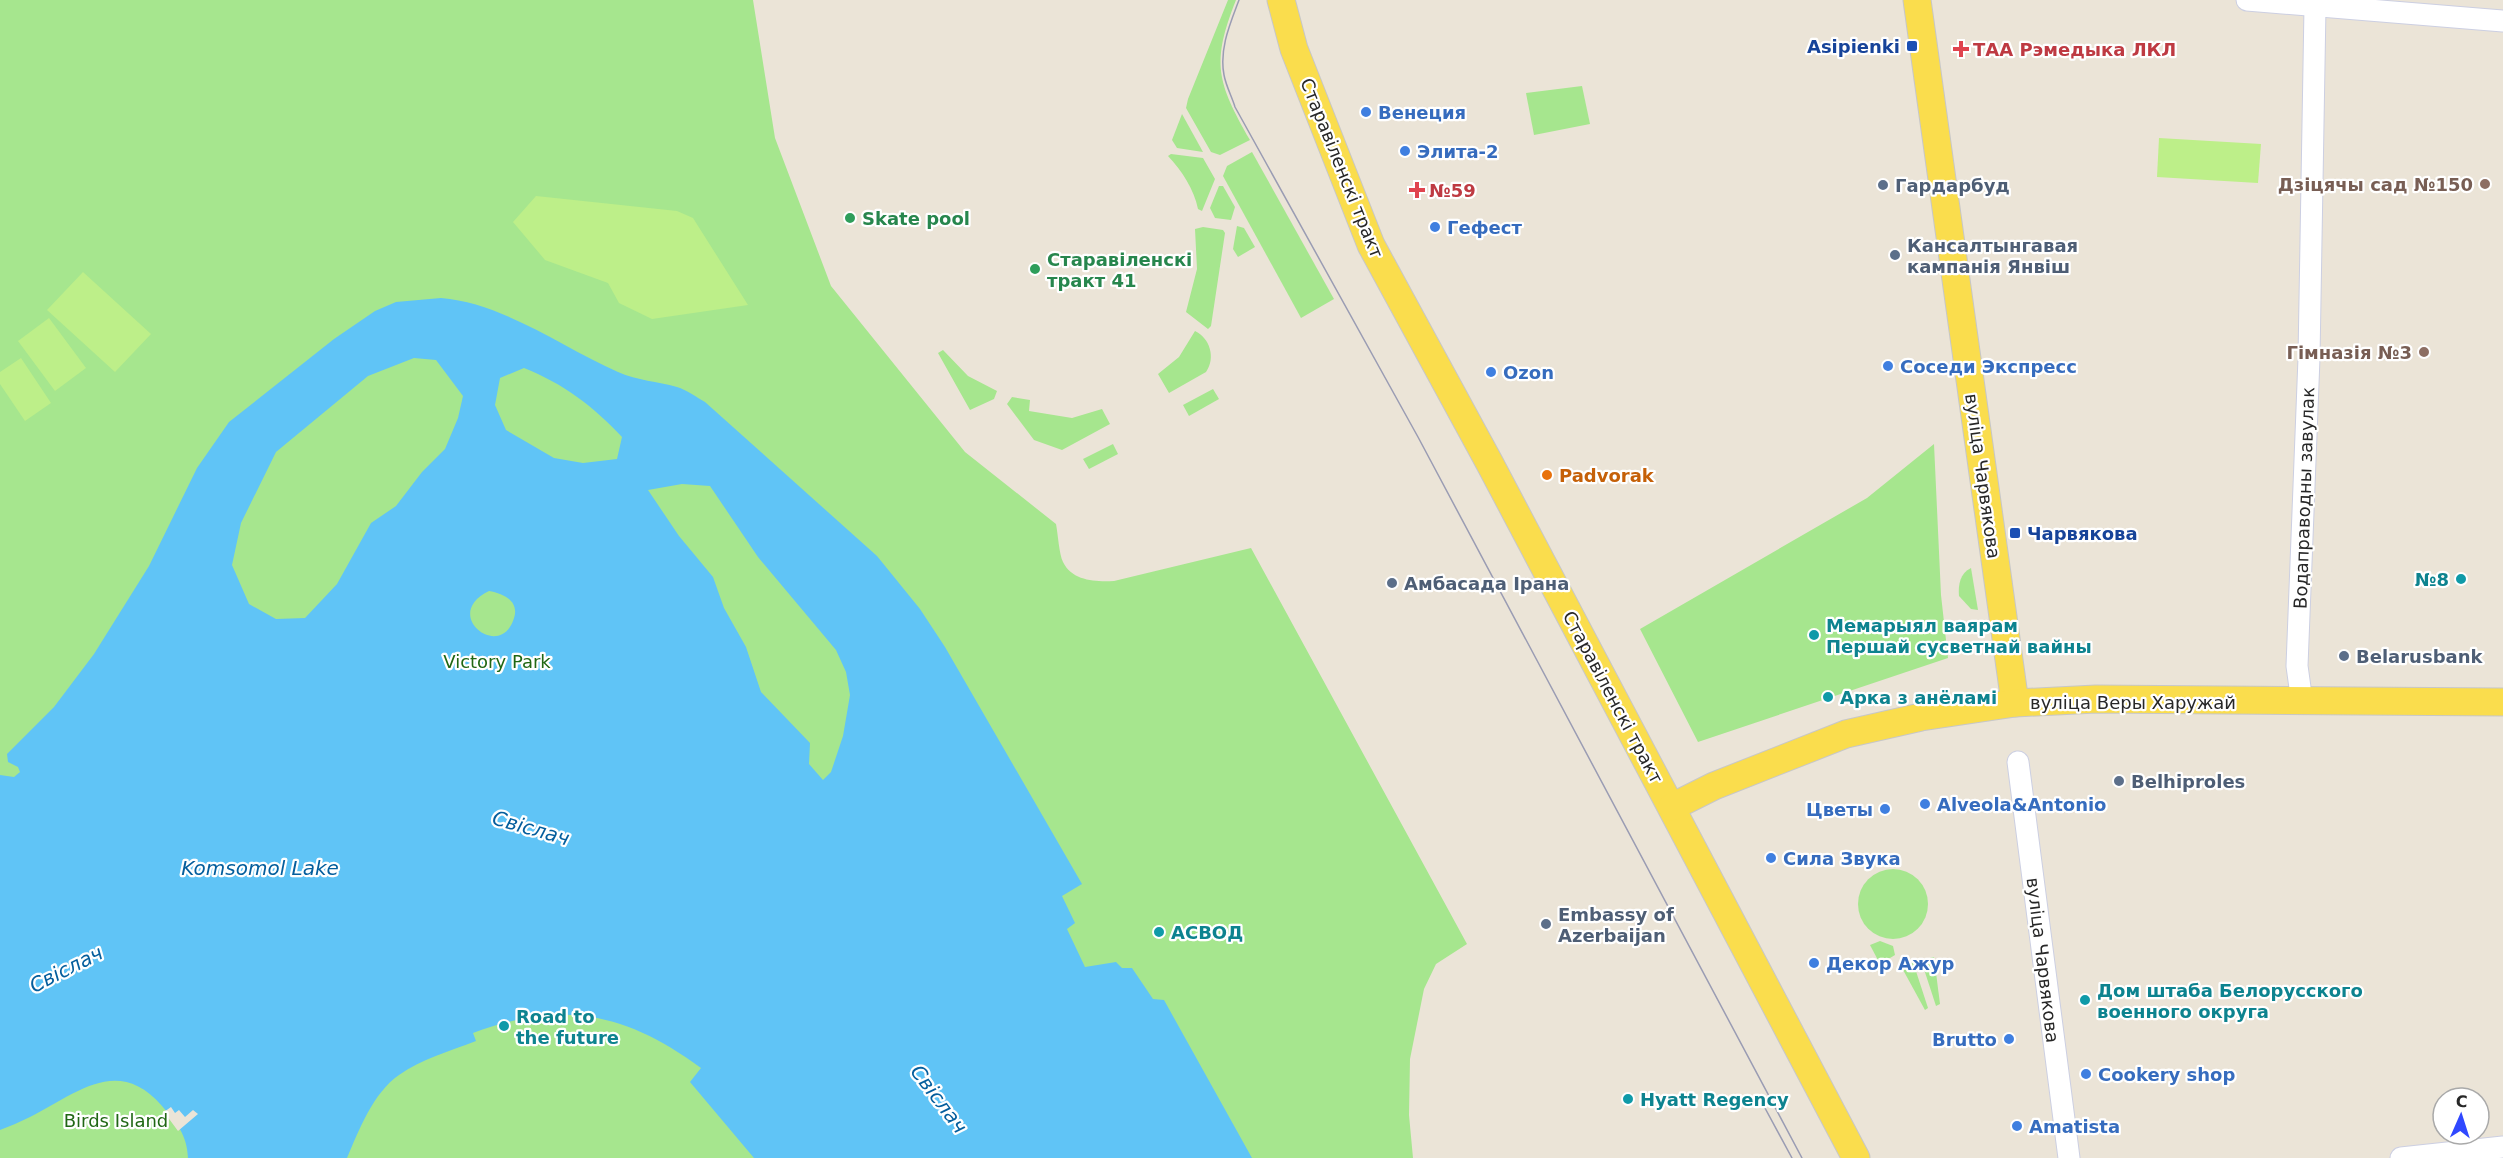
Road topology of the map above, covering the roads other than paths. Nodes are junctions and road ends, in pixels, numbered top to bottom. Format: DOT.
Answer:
graph roads {
  1 [pos="1281,0"];
  2 [pos="1917,0"];
  3 [pos="2247,0"];
  4 [pos="2315,7"];
  5 [pos="2503,21"];
  6 [pos="2302,702"];
  7 [pos="2503,702"];
  8 [pos="2015,703"];
  9 [pos="2018,762"];
  10 [pos="1672,807"];
  11 [pos="2503,1147"];
  12 [pos="1856,1158"];
  13 [pos="2069,1158"];
  14 [pos="2401,1158"];
  1 -- 10 [label="main road, Старавіленскі тракт"];
  2 -- 8 [label="main road, вуліца Чарвякова"];
  3 -- 4 [label="street"];
  4 -- 5 [label="street"];
  4 -- 6 [label="street, Водаправодны завулак"];
  6 -- 7 [label="main road, вуліца Веры Харужай"];
  6 -- 8 [label="main road, вуліца Веры Харужай"];
  8 -- 10 [label="main road, вуліца Веры Харужай"];
  9 -- 13 [label="street, вуліца Чарвякова"];
  10 -- 12 [label="main road, Старавіленскі тракт"];
  11 -- 14 [label="street"];
}
